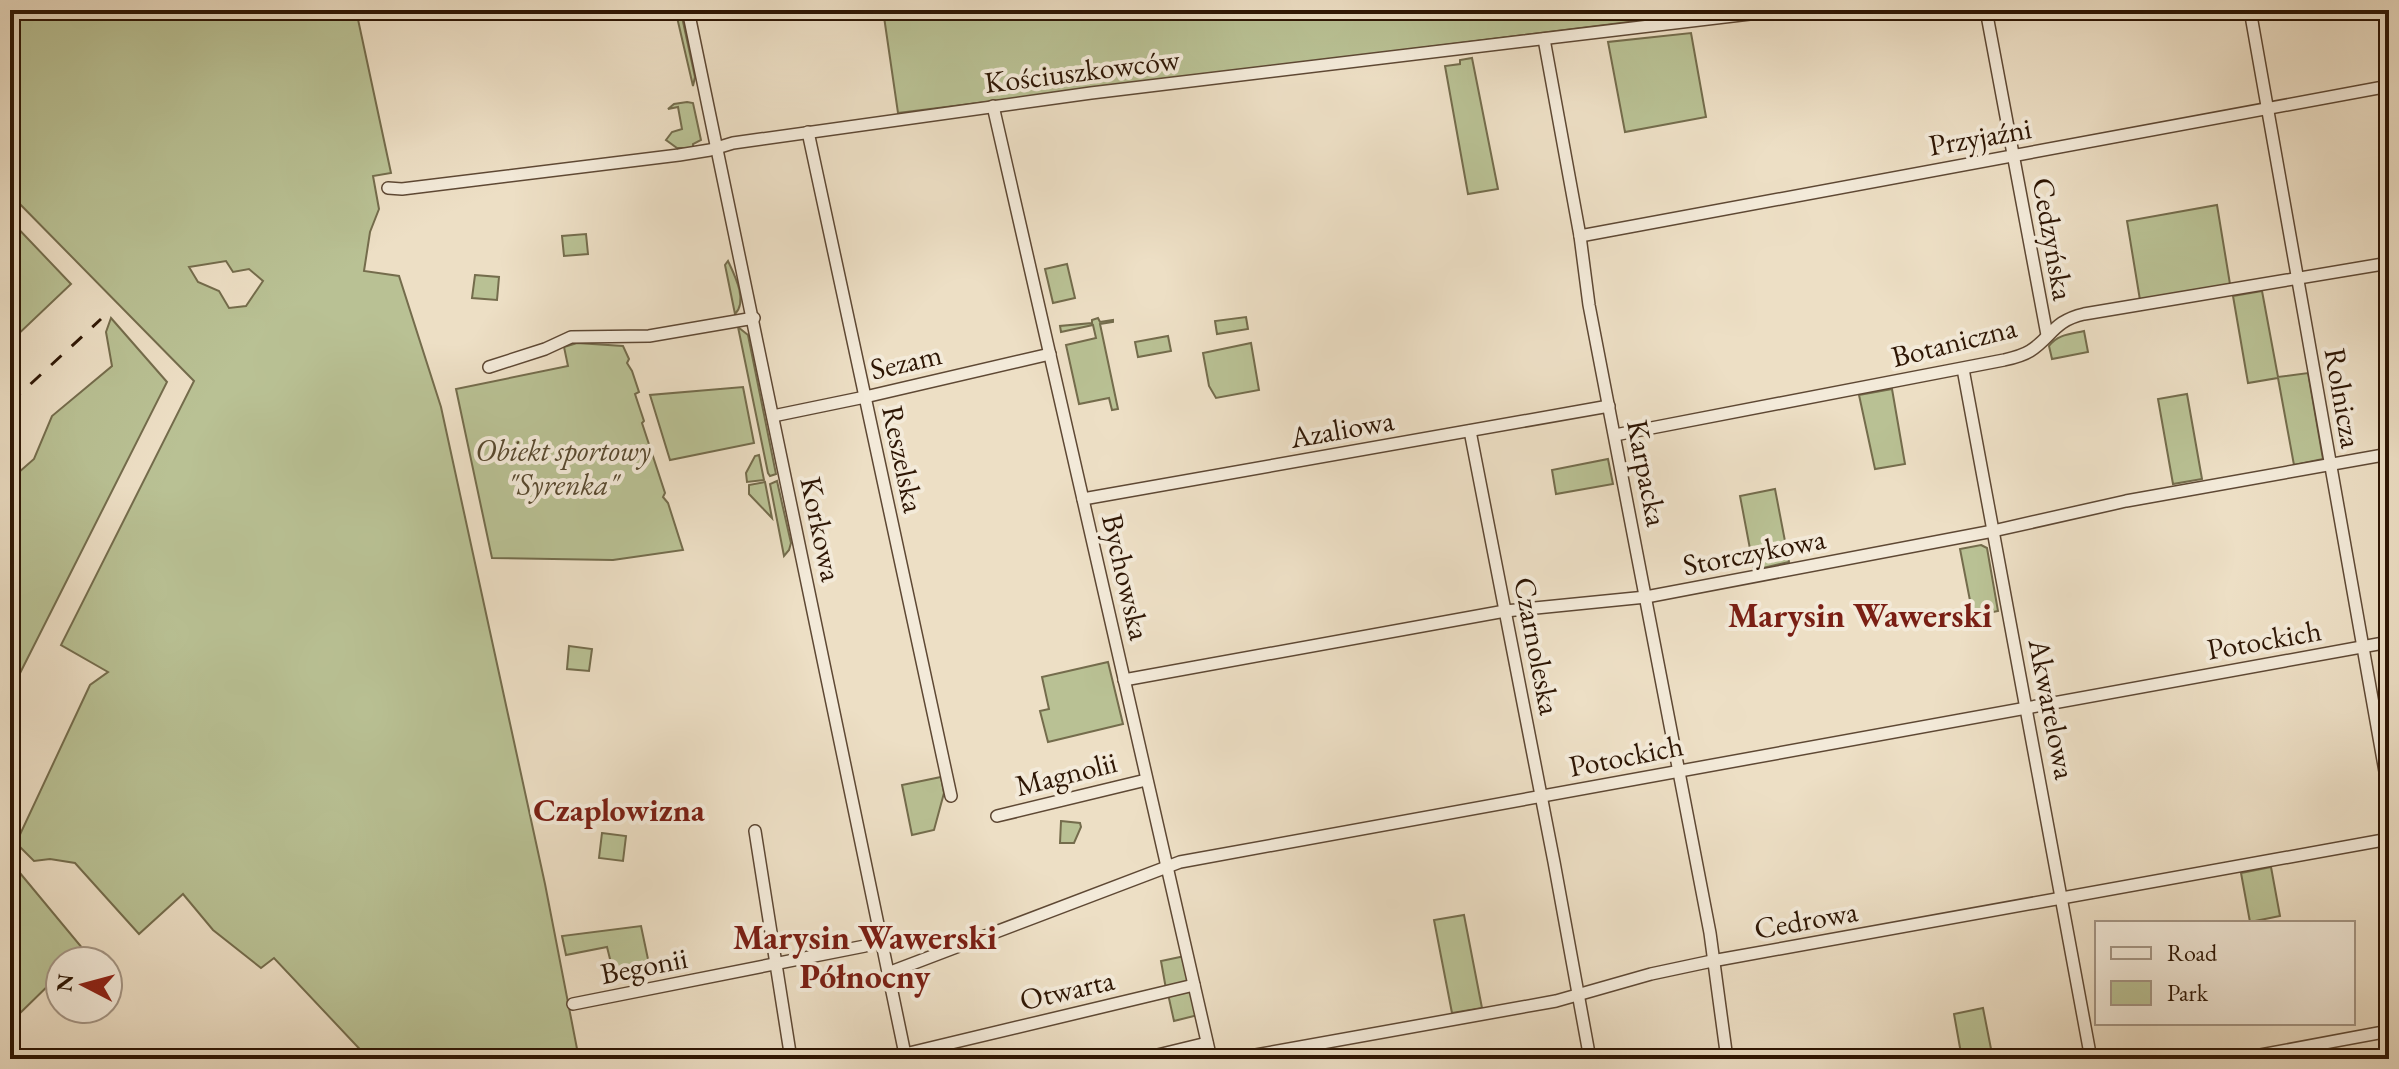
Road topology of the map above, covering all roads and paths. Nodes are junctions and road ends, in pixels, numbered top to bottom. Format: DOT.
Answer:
graph roads {
  1 [pos="688,10"];
  2 [pos="1783,10"];
  3 [pos="1986,10"];
  4 [pos="2250,10"];
  5 [pos="1544,39"];
  6 [pos="2389,86"];
  7 [pos="993,106"];
  8 [pos="2268,109"];
  9 [pos="808,132"];
  10 [pos="718,146"];
  11 [pos="2014,155"];
  12 [pos="388,188"];
  13 [pos="1580,236"];
  14 [pos="2389,263"];
  15 [pos="2298,278"];
  16 [pos="754,318"];
  17 [pos="2047,335"];
  18 [pos="1050,354"];
  19 [pos="489,367"];
  20 [pos="1963,369"];
  21 [pos="865,397"];
  22 [pos="1609,406"];
  23 [pos="773,416"];
  24 [pos="1470,431"];
  25 [pos="1615,435"];
  26 [pos="2389,454"];
  27 [pos="2330,464"];
  28 [pos="1083,499"];
  29 [pos="1993,531"];
  30 [pos="1646,597"];
  31 [pos="1505,611"];
  32 [pos="2389,642"];
  33 [pos="2363,647"];
  34 [pos="1124,680"];
  35 [pos="2027,708"];
  36 [pos="1680,770"];
  37 [pos="1146,780"];
  38 [pos="2389,794"];
  39 [pos="951,796"];
  40 [pos="1542,796"];
  41 [pos="997,816"];
  42 [pos="755,831"];
  43 [pos="2389,839"];
  44 [pos="1166,866"];
  45 [pos="2062,898"];
  46 [pos="865,946"];
  47 [pos="1712,961"];
  48 [pos="775,964"];
  49 [pos="888,973"];
  50 [pos="1194,985"];
  51 [pos="1579,996"];
  52 [pos="573,1004"];
  53 [pos="2389,1031"];
  54 [pos="1207,1043"];
  55 [pos="905,1056"];
  56 [pos="791,1059"];
  57 [pos="1141,1059"];
  58 [pos="1211,1059"];
  59 [pos="1233,1059"];
  60 [pos="1590,1059"];
  61 [pos="1727,1059"];
  62 [pos="2091,1059"];
  63 [pos="2239,1059"];
  1 -- 10 [label="street, Korkowa"];
  2 -- 5 [label="street, Kościuszkowców"];
  3 -- 11 [label="street, Cedzyńska"];
  4 -- 8 [label="street, Rolnicza"];
  5 -- 7 [label="street, Kościuszkowców"];
  5 -- 13 [label="street, Karpacka"];
  6 -- 8 [label="street, Przyjaźni"];
  7 -- 9 [label="street, Kościuszkowców"];
  7 -- 18 [label="street, Bychowska"];
  8 -- 11 [label="street, Przyjaźni"];
  8 -- 15 [label="street, Rolnicza"];
  9 -- 10 [label="street, Kościuszkowców"];
  9 -- 21 [label="street, Reszelska"];
  10 -- 12 [label="street, Kościuszkowców"];
  10 -- 16 [label="street, Korkowa"];
  11 -- 13 [label="street, Przyjaźni"];
  11 -- 17 [label="street, Cedzyńska"];
  13 -- 22 [label="street, Karpacka"];
  14 -- 15 [label="street, Botaniczna"];
  15 -- 17 [label="street, Botaniczna"];
  15 -- 27 [label="street, Rolnicza"];
  16 -- 19 [label="street"];
  16 -- 23 [label="street, Korkowa"];
  17 -- 20 [label="street, Botaniczna"];
  18 -- 21 [label="street, Sezam"];
  18 -- 28 [label="street, Bychowska"];
  20 -- 25 [label="street, Botaniczna"];
  20 -- 29 [label="street, Akwarelowa"];
  21 -- 23 [label="street, Sezam"];
  21 -- 39 [label="street, Reszelska"];
  22 -- 24 [label="street, Azaliowa"];
  22 -- 25 [label="street, Karpacka"];
  23 -- 49 [label="street, Korkowa"];
  24 -- 28 [label="street, Azaliowa"];
  24 -- 31 [label="street, Czarnoleska"];
  25 -- 30 [label="street, Karpacka"];
  26 -- 27 [label="street, Storczykowa"];
  27 -- 29 [label="street, Storczykowa"];
  27 -- 33 [label="street, Rolnicza"];
  28 -- 34 [label="street, Bychowska"];
  29 -- 30 [label="street, Storczykowa"];
  29 -- 35 [label="street, Akwarelowa"];
  30 -- 31 [label="street, Storczykowa"];
  30 -- 36 [label="street, Karpacka"];
  31 -- 34 [label="street, Storczykowa"];
  31 -- 40 [label="street, Czarnoleska"];
  32 -- 33 [label="street, Potockich"];
  33 -- 35 [label="street, Potockich"];
  33 -- 38 [label="street, Rolnicza"];
  34 -- 37 [label="street, Bychowska"];
  35 -- 36 [label="street, Potockich"];
  35 -- 45 [label="street, Akwarelowa"];
  36 -- 40 [label="street, Potockich"];
  36 -- 47 [label="street, Karpacka"];
  37 -- 41 [label="street, Magnolii"];
  37 -- 44 [label="street, Bychowska"];
  40 -- 44 [label="street, Potockich"];
  40 -- 51 [label="street, Czarnoleska"];
  42 -- 48 [label="street"];
  43 -- 45 [label="street, Cedrowa"];
  44 -- 49 [label="street, Potockich"];
  44 -- 50 [label="street, Bychowska"];
  45 -- 47 [label="street, Cedrowa"];
  45 -- 62 [label="street, Akwarelowa"];
  46 -- 48 [label="street, Begonii"];
  47 -- 51 [label="street, Cedrowa"];
  47 -- 61 [label="street, Karpacka"];
  48 -- 52 [label="street, Begonii"];
  48 -- 56 [label="street"];
  49 -- 55 [label="street, Korkowa"];
  50 -- 54 [label="street, Bychowska"];
  50 -- 55 [label="street, Otwarta"];
  51 -- 59 [label="street, Cedrowa"];
  51 -- 60 [label="street, Czarnoleska"];
  53 -- 63 [label="street"];
  54 -- 57 [label="street"];
  54 -- 58 [label="street, Bychowska"];
}
